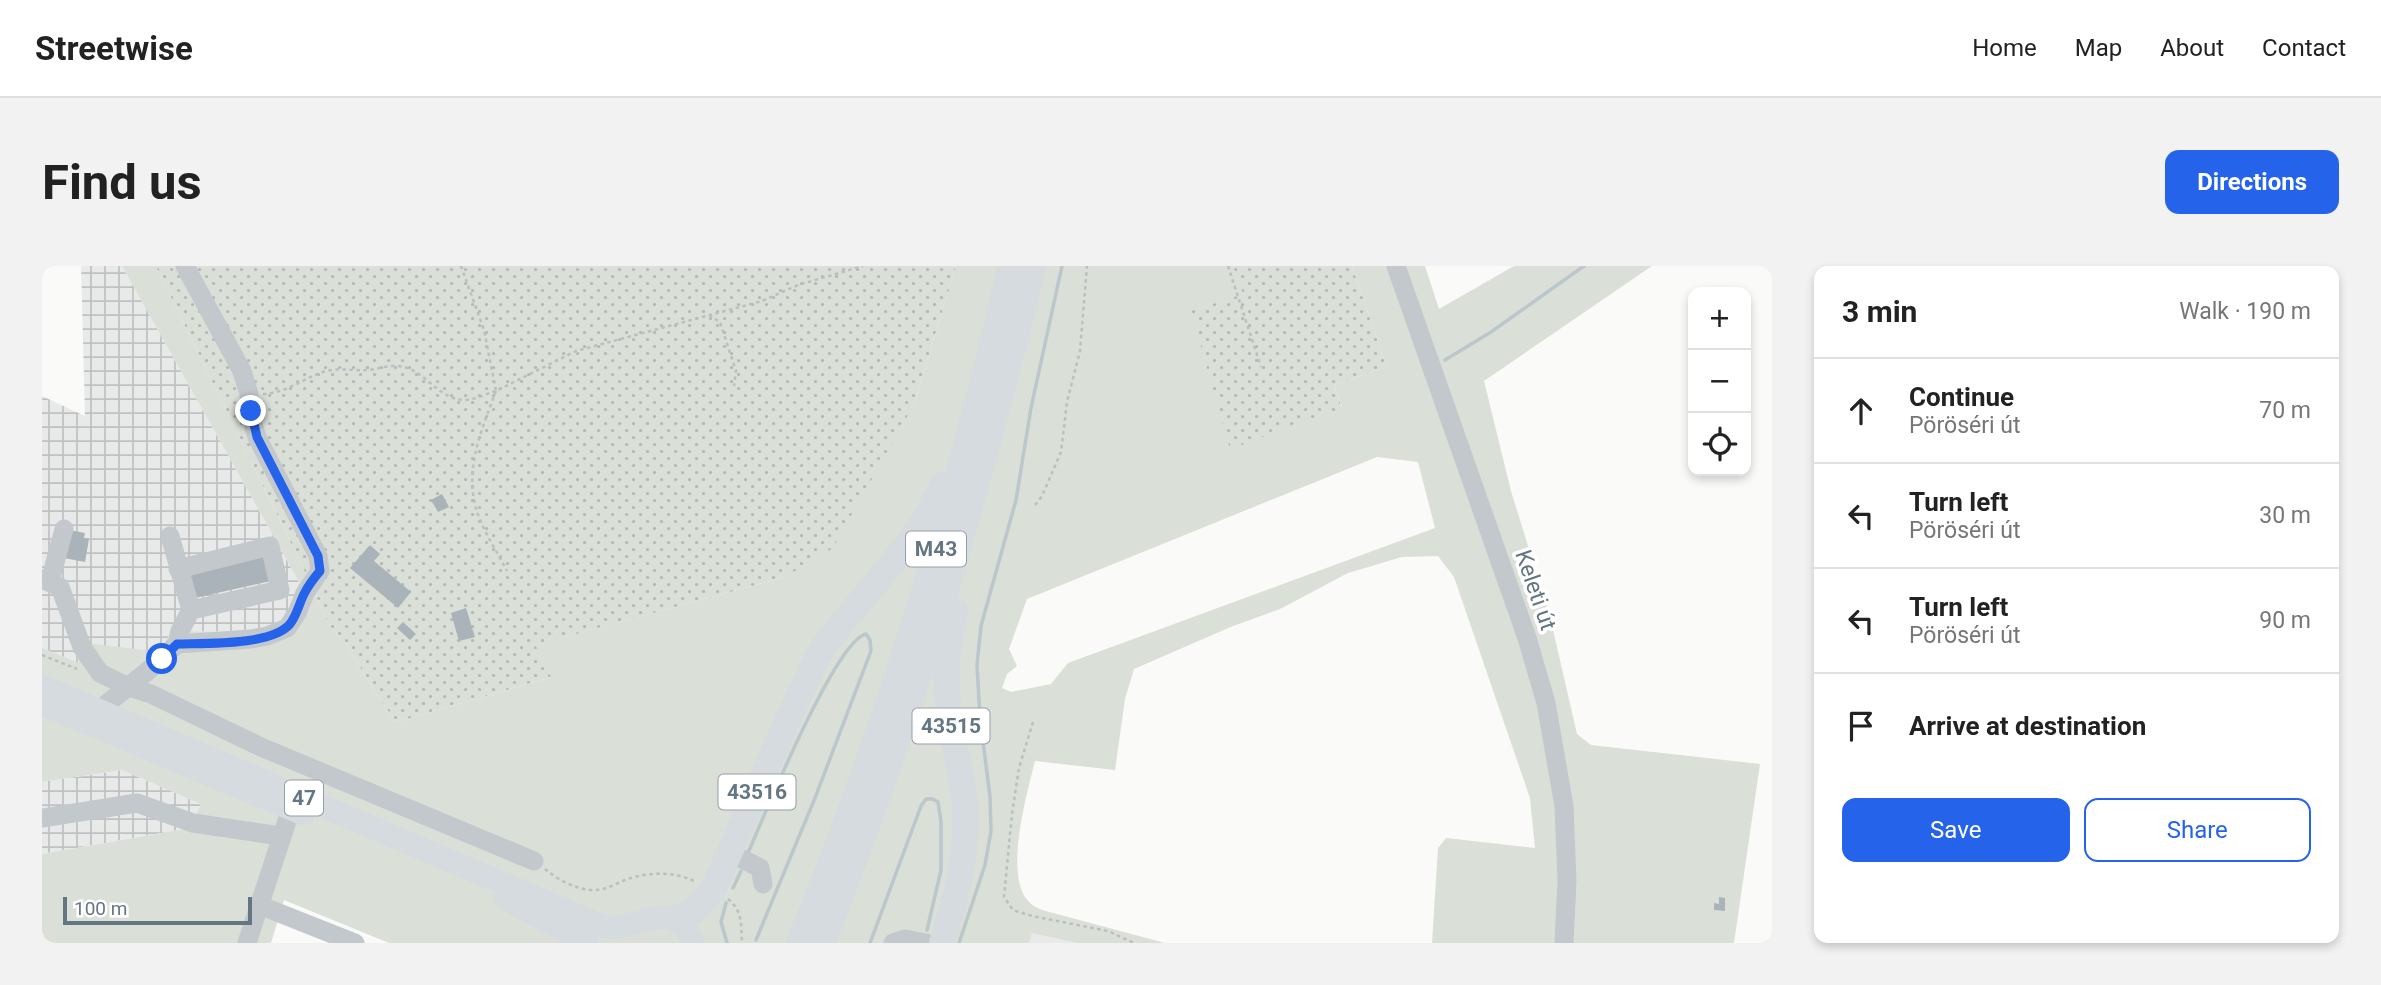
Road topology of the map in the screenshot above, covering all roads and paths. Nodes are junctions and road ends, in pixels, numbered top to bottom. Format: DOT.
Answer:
graph roads {
  1 [pos="185,266"];
  2 [pos="461,266"];
  3 [pos="863,266"];
  4 [pos="1011,266"];
  5 [pos="1033,266"];
  6 [pos="1087,266"];
  7 [pos="1228,266"];
  8 [pos="1396,266"];
  9 [pos="709,314"];
  10 [pos="992,348"];
  11 [pos="1261,367"];
  12 [pos="734,386"];
  13 [pos="496,391"];
  14 [pos="249,394"];
  15 [pos="1035,505"];
  16 [pos="970,508"];
  17 [pos="64,529"];
  18 [pos="170,536"];
  19 [pos="178,569"];
  20 [pos="507,571"];
  21 [pos="46,580"];
  22 [pos="191,610"];
  23 [pos="177,644"];
  24 [pos="42,686"];
  25 [pos="126,686"];
  26 [pos="42,704"];
  27 [pos="99,710"];
  28 [pos="1033,722"];
  29 [pos="291,809"];
  30 [pos="42,818"];
  31 [pos="280,836"];
  32 [pos="731,853"];
  33 [pos="534,861"];
  34 [pos="763,884"];
  35 [pos="713,890"];
  36 [pos="507,892"];
  37 [pos="259,905"];
  38 [pos="681,917"];
  39 [pos="624,928"];
  40 [pos="247,943"];
  41 [pos="355,943"];
  42 [pos="588,943"];
  43 [pos="606,943"];
  44 [pos="693,943"];
  45 [pos="705,943"];
  46 [pos="742,943"];
  47 [pos="799,943"];
  48 [pos="822,943"];
  49 [pos="893,943"];
  50 [pos="926,943"];
  51 [pos="942,943"];
  52 [pos="1134,943"];
  53 [pos="1564,943"];
  1 -- 14 [label="street"];
  2 -- 13 [label="path"];
  3 -- 9 [label="path"];
  4 -- 10 [label="highway, M43"];
  5 -- 16 [label="highway, M43"];
  6 -- 15 [label="path"];
  7 -- 11 [label="path"];
  8 -- 53 [label="street, Keleti út"];
  9 -- 12 [label="path"];
  9 -- 13 [label="path"];
  10 -- 32 [label="highway, 43516"];
  10 -- 47 [label="highway, M43"];
  13 -- 14 [label="path"];
  13 -- 20 [label="path"];
  14 -- 23 [label="street"];
  16 -- 48 [label="highway, M43"];
  16 -- 51 [label="highway, 43515"];
  17 -- 21 [label="street"];
  18 -- 19 [label="street"];
  19 -- 22 [label="street"];
  19 -- 22 [label="street"];
  21 -- 25 [label="street"];
  22 -- 23 [label="street"];
  23 -- 25 [label="street"];
  24 -- 27 [label="main road, 47"];
  25 -- 27 [label="street"];
  25 -- 33 [label="street"];
  26 -- 29 [label="main road, 47"];
  27 -- 36 [label="main road, 47"];
  28 -- 52 [label="path"];
  29 -- 31 [label="street"];
  29 -- 36 [label="main road, 47"];
  30 -- 31 [label="street"];
  31 -- 37 [label="street"];
  32 -- 34 [label="street"];
  32 -- 35 [label="highway, 43516"];
  33 -- 35 [label="path"];
  35 -- 38 [label="highway, 43516"];
  35 -- 46 [label="path"];
  36 -- 39 [label="main road, 47"];
  36 -- 42 [label="main road, 47"];
  36 -- 43 [label="main road, 47"];
  37 -- 40 [label="street"];
  37 -- 41 [label="street"];
  38 -- 39 [label="main road, 47"];
  38 -- 44 [label="main road"];
  38 -- 45 [label="main road"];
  49 -- 50 [label="street"];
}
